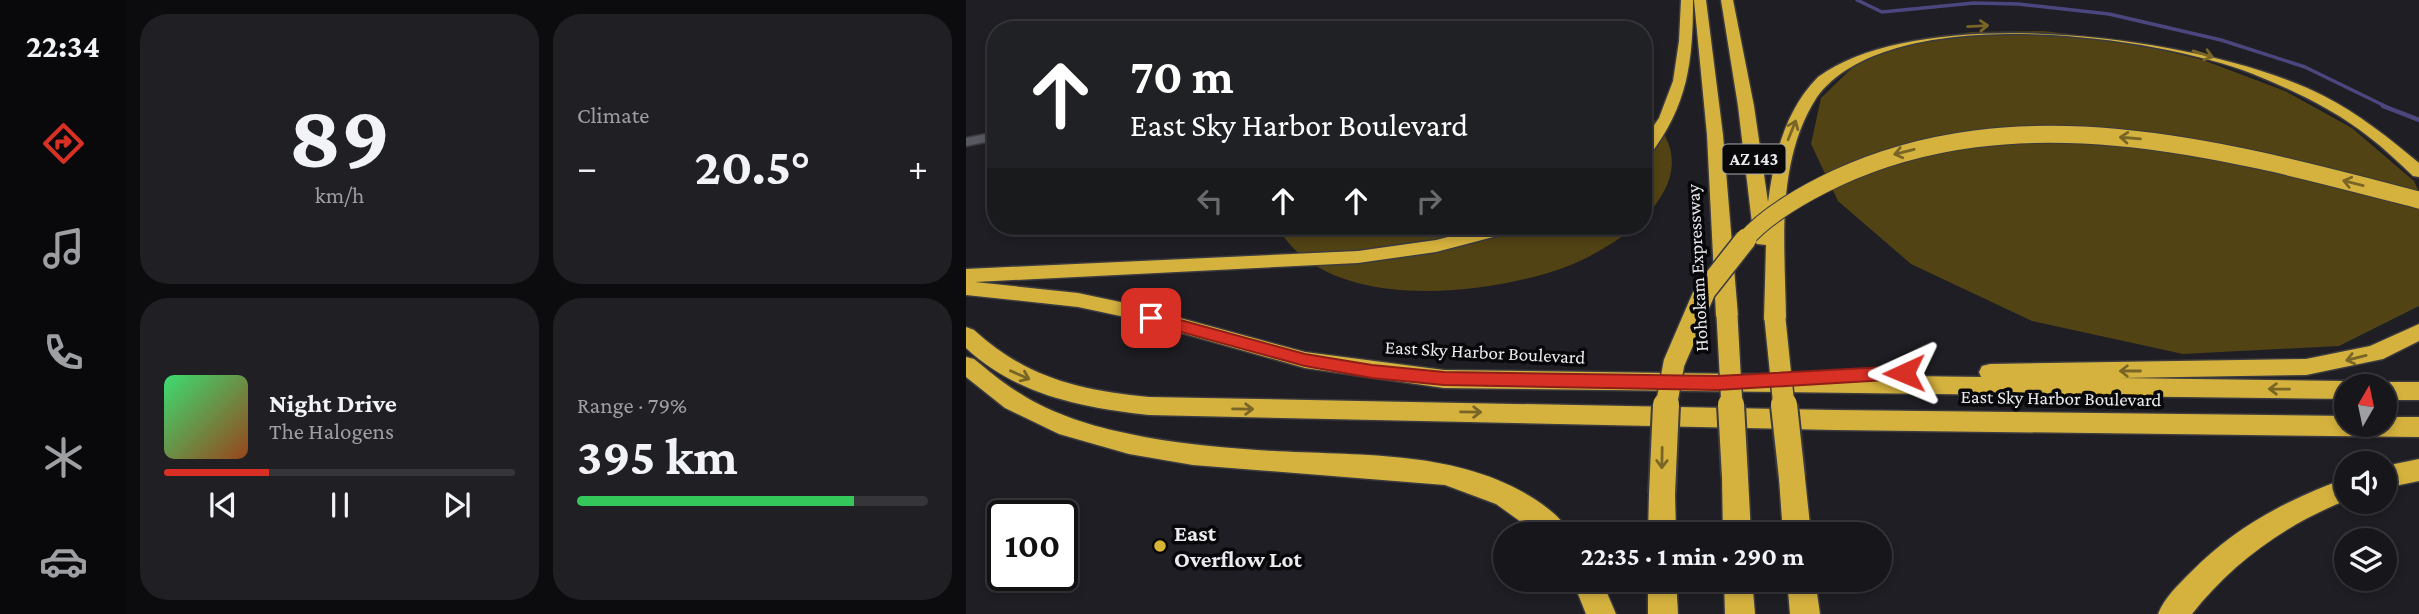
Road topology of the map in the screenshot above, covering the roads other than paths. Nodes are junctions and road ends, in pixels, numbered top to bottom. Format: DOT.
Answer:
graph roads {
  1 [pos="1687,0"];
  2 [pos="1700,0"];
  3 [pos="1727,0"];
  4 [pos="987,138"];
  5 [pos="1652,140"];
  6 [pos="966,142"];
  7 [pos="2419,172"];
  8 [pos="2419,200"];
  9 [pos="1478,235"];
  10 [pos="966,276"];
  11 [pos="966,288"];
  12 [pos="1775,319"];
  13 [pos="2419,332"];
  14 [pos="966,335"];
  15 [pos="966,365"];
  16 [pos="1717,383"];
  17 [pos="2334,390"];
  18 [pos="2398,391"];
  19 [pos="2419,391"];
  20 [pos="2419,426"];
  21 [pos="2419,470"];
  22 [pos="2397,475"];
  23 [pos="2334,494"];
  24 [pos="1542,522"];
  25 [pos="1662,522"];
  26 [pos="1737,522"];
  27 [pos="1796,522"];
  28 [pos="1592,592"];
  29 [pos="1662,592"];
  30 [pos="1739,592"];
  31 [pos="1802,592"];
  32 [pos="1601,614"];
  33 [pos="1662,614"];
  34 [pos="1740,614"];
  35 [pos="1805,614"];
  36 [pos="2173,614"];
  1 -- 5 [label="highway"];
  2 -- 26 [label="highway, Hohokam Expressway / AZ 143, bridge"];
  3 -- 12 [label="highway, AZ 143"];
  4 -- 6 [label="street"];
  12 -- 7 [label="highway, one-way"];
  8 -- 25 [label="highway, one-way, bridge"];
  9 -- 10 [label="highway"];
  11 -- 16 [label="highway, East Sky Harbor Boulevard"];
  12 -- 27 [label="highway, AZ 143, bridge"];
  13 -- 16 [label="highway, one-way"];
  14 -- 20 [label="highway, East Sky Harbor Boulevard, one-way"];
  15 -- 24 [label="highway"];
  17 -- 16 [label="highway, East Sky Harbor Boulevard, one-way"];
  18 -- 19 [label="highway"];
  21 -- 22 [label="highway"];
  23 -- 36 [label="highway"];
  28 -- 32 [label="highway"];
  29 -- 33 [label="highway"];
  30 -- 34 [label="highway"];
  31 -- 35 [label="highway"];
}
